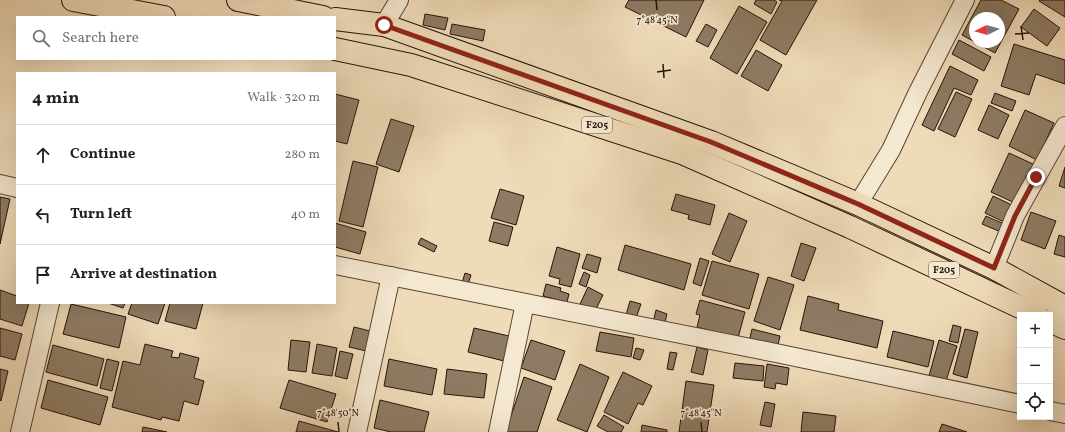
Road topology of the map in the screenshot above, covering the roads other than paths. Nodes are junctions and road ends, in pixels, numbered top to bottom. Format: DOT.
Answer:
graph roads {
  1 [pos="73,0"];
  2 [pos="238,0"];
  3 [pos="399,0"];
  4 [pos="965,0"];
  5 [pos="159,16"];
  6 [pos="318,16"];
  7 [pos="336,19"];
  8 [pos="384,25"];
  9 [pos="336,49"];
  10 [pos="1065,126"];
  11 [pos="0,184"];
  12 [pos="16,188"];
  13 [pos="858,204"];
  14 [pos="336,265"];
  15 [pos="994,268"];
  16 [pos="391,276"];
  17 [pos="525,303"];
  18 [pos="50,304"];
  19 [pos="1065,307"];
  20 [pos="1032,312"];
  21 [pos="1053,322"];
  22 [pos="1065,328"];
  23 [pos="1017,403"];
  24 [pos="1053,412"];
  25 [pos="1065,414"];
  26 [pos="20,432"];
  27 [pos="358,432"];
  28 [pos="498,432"];
  1 -- 5 [label="main road"];
  2 -- 6 [label="main road"];
  3 -- 8 [label="street"];
  4 -- 13 [label="street"];
  7 -- 8 [label="main road, F205"];
  8 -- 13 [label="main road, F205"];
  9 -- 20 [label="main road, F205"];
  10 -- 15 [label="street"];
  11 -- 12 [label="street"];
  13 -- 15 [label="main road, F205"];
  14 -- 16 [label="street"];
  15 -- 19 [label="main road, F205"];
  16 -- 17 [label="street"];
  16 -- 27 [label="street"];
  17 -- 23 [label="street"];
  17 -- 28 [label="street"];
  18 -- 26 [label="street"];
  21 -- 22 [label="main road"];
  24 -- 25 [label="street"];
}
